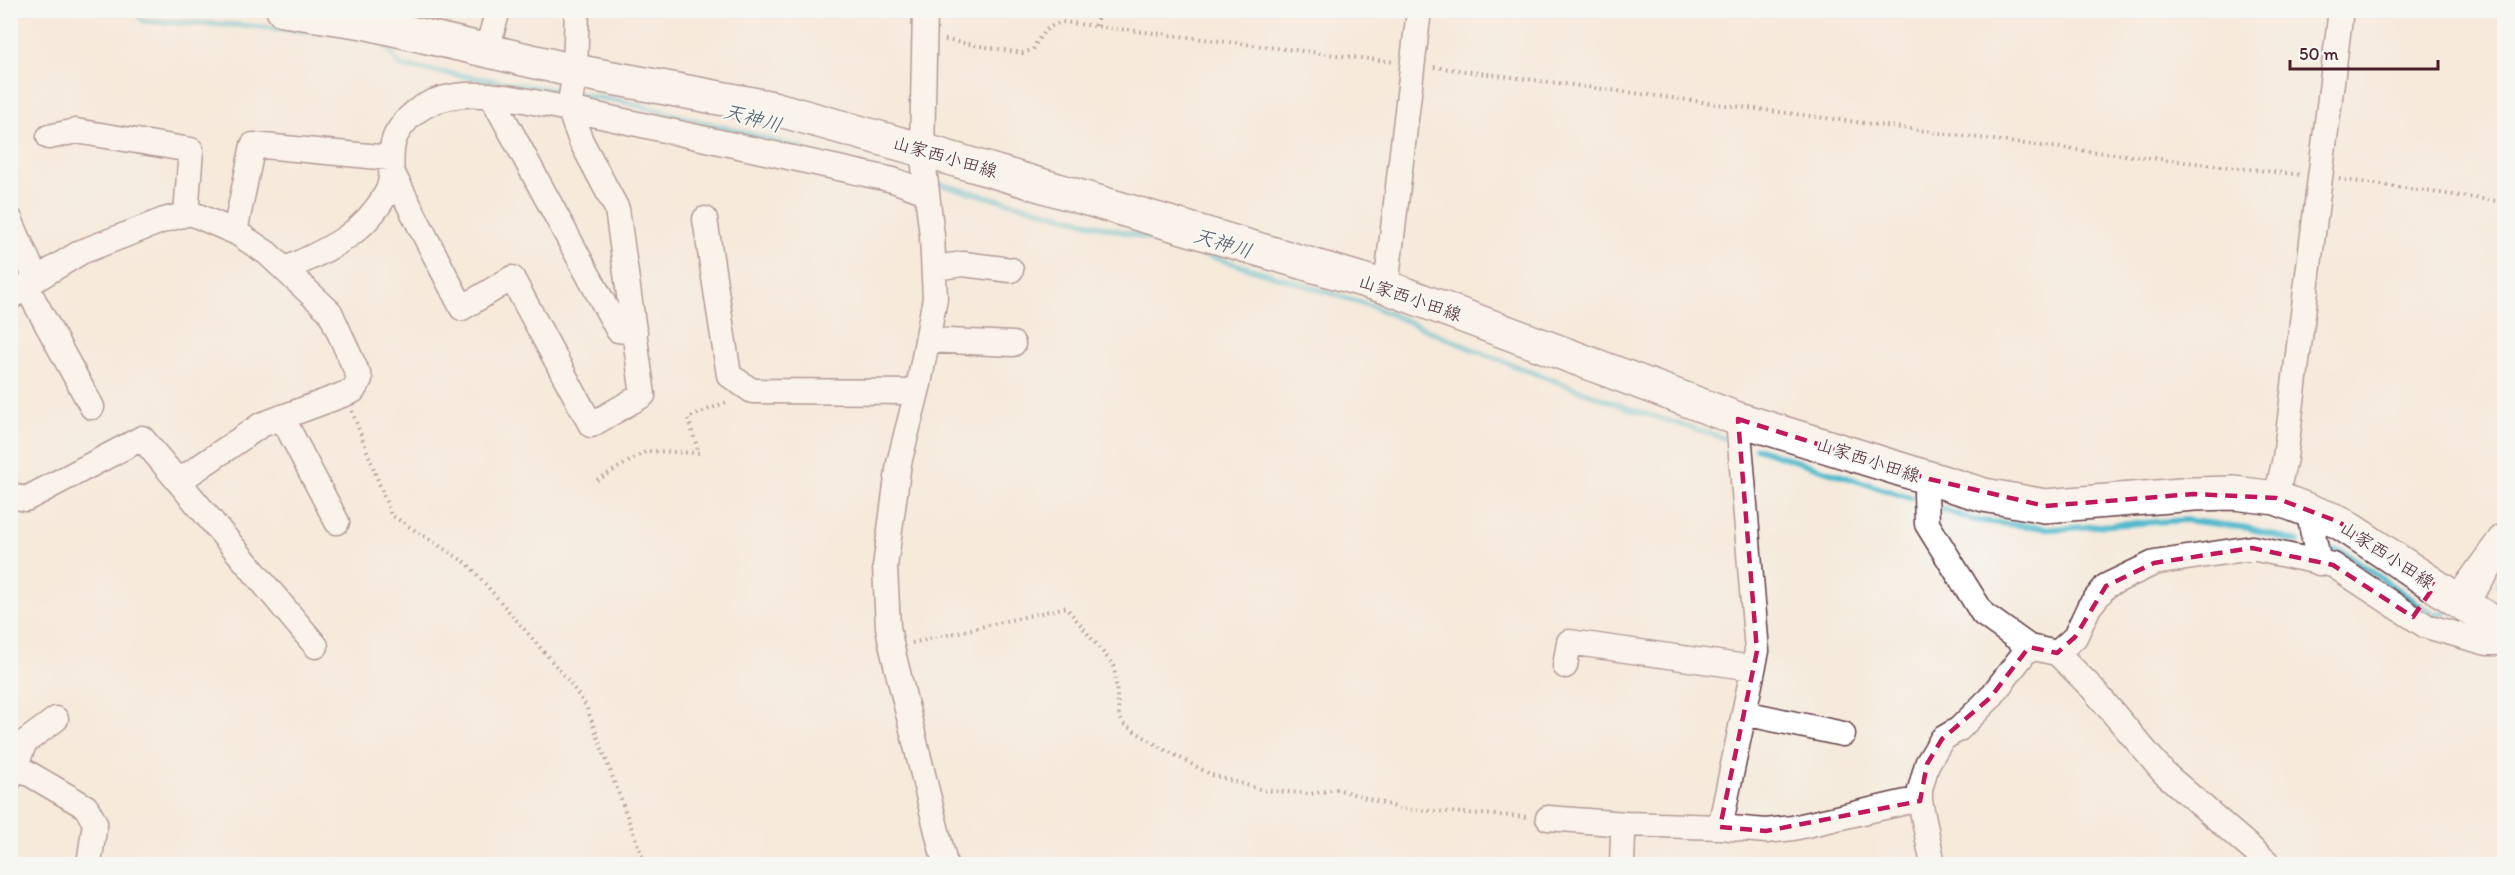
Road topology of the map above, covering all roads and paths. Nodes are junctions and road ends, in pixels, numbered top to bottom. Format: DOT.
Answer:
graph roads {
  1 [pos="283,10"];
  2 [pos="498,10"];
  3 [pos="577,10"];
  4 [pos="925,10"];
  5 [pos="1098,10"];
  6 [pos="1419,10"];
  7 [pos="2341,10"];
  8 [pos="362,16"];
  9 [pos="1095,26"];
  10 [pos="922,45"];
  11 [pos="487,50"];
  12 [pos="1413,65"];
  13 [pos="575,71"];
  14 [pos="491,95"];
  15 [pos="569,109"];
  16 [pos="49,137"];
  17 [pos="922,150"];
  18 [pos="392,166"];
  19 [pos="2321,177"];
  20 [pos="926,192"];
  21 [pos="2505,202"];
  22 [pos="186,214"];
  23 [pos="10,219"];
  24 [pos="705,219"];
  25 [pos="233,231"];
  26 [pos="934,268"];
  27 [pos="286,269"];
  28 [pos="1011,270"];
  29 [pos="1386,287"];
  30 [pos="24,288"];
  31 [pos="635,332"];
  32 [pos="927,339"];
  33 [pos="1013,344"];
  34 [pos="752,391"];
  35 [pos="917,392"];
  36 [pos="346,394"];
  37 [pos="92,406"];
  38 [pos="282,417"];
  39 [pos="1738,419"];
  40 [pos="1929,479"];
  41 [pos="597,480"];
  42 [pos="179,481"];
  43 [pos="10,494"];
  44 [pos="2276,498"];
  45 [pos="2308,510"];
  46 [pos="337,522"];
  47 [pos="2505,541"];
  48 [pos="2319,563"];
  49 [pos="2447,594"];
  50 [pos="2412,618"];
  51 [pos="2505,628"];
  52 [pos="2505,643"];
  53 [pos="316,646"];
  54 [pos="2029,647"];
  55 [pos="892,648"];
  56 [pos="2057,653"];
  57 [pos="1565,666"];
  58 [pos="1754,668"];
  59 [pos="1744,713"];
  60 [pos="56,719"];
  61 [pos="1843,734"];
  62 [pos="13,773"];
  63 [pos="1920,801"];
  64 [pos="1548,818"];
  65 [pos="1626,824"];
  66 [pos="1720,826"];
  67 [pos="89,864"];
  68 [pos="645,864"];
  69 [pos="945,864"];
  70 [pos="1622,864"];
  71 [pos="1933,864"];
  72 [pos="2269,864"];
  1 -- 8 [label="main road, 山家西小田線"];
  2 -- 11 [label="street"];
  3 -- 13 [label="street"];
  4 -- 10 [label="street"];
  5 -- 9 [label="path"];
  6 -- 12 [label="street"];
  7 -- 19 [label="street"];
  8 -- 11 [label="main road, 山家西小田線"];
  9 -- 10 [label="path"];
  9 -- 12 [label="path"];
  10 -- 17 [label="street"];
  11 -- 13 [label="main road, 山家西小田線"];
  12 -- 19 [label="path"];
  12 -- 29 [label="street"];
  13 -- 15 [label="street"];
  13 -- 17 [label="main road, 山家西小田線"];
  14 -- 15 [label="street"];
  14 -- 18 [label="street"];
  14 -- 31 [label="street"];
  15 -- 20 [label="street"];
  15 -- 31 [label="street"];
  16 -- 22 [label="street"];
  17 -- 20 [label="street"];
  17 -- 29 [label="main road, 山家西小田線"];
  18 -- 25 [label="street"];
  18 -- 27 [label="street"];
  18 -- 31 [label="street"];
  19 -- 21 [label="path"];
  19 -- 44 [label="street"];
  20 -- 26 [label="street"];
  22 -- 25 [label="street"];
  22 -- 30 [label="street"];
  23 -- 30 [label="street"];
  24 -- 34 [label="street"];
  25 -- 27 [label="street"];
  26 -- 28 [label="street"];
  26 -- 32 [label="street"];
  27 -- 36 [label="street"];
  29 -- 39 [label="main road, 山家西小田線"];
  30 -- 37 [label="street"];
  32 -- 33 [label="street"];
  32 -- 35 [label="street"];
  34 -- 35 [label="street"];
  34 -- 41 [label="path"];
  35 -- 55 [label="street"];
  36 -- 38 [label="street"];
  36 -- 68 [label="path"];
  38 -- 42 [label="street"];
  38 -- 46 [label="street"];
  39 -- 40 [label="main road, 山家西小田線"];
  39 -- 58 [label="street"];
  40 -- 44 [label="main road, 山家西小田線"];
  40 -- 54 [label="street"];
  42 -- 43 [label="street"];
  42 -- 53 [label="street"];
  44 -- 45 [label="main road, 山家西小田線"];
  45 -- 48 [label="street"];
  45 -- 49 [label="main road, 山家西小田線"];
  47 -- 49 [label="main road"];
  48 -- 50 [label="street"];
  48 -- 56 [label="street"];
  49 -- 50 [label="street"];
  49 -- 51 [label="main road, 山家西小田線"];
  50 -- 52 [label="street"];
  54 -- 56 [label="street"];
  54 -- 63 [label="street"];
  55 -- 64 [label="path"];
  55 -- 69 [label="street"];
  56 -- 72 [label="street"];
  57 -- 58 [label="street"];
  58 -- 59 [label="street"];
  59 -- 61 [label="street"];
  59 -- 66 [label="street"];
  60 -- 62 [label="street"];
  62 -- 67 [label="street"];
  63 -- 66 [label="street"];
  63 -- 71 [label="street"];
  64 -- 65 [label="street"];
  65 -- 66 [label="street"];
  65 -- 70 [label="street"];
}
